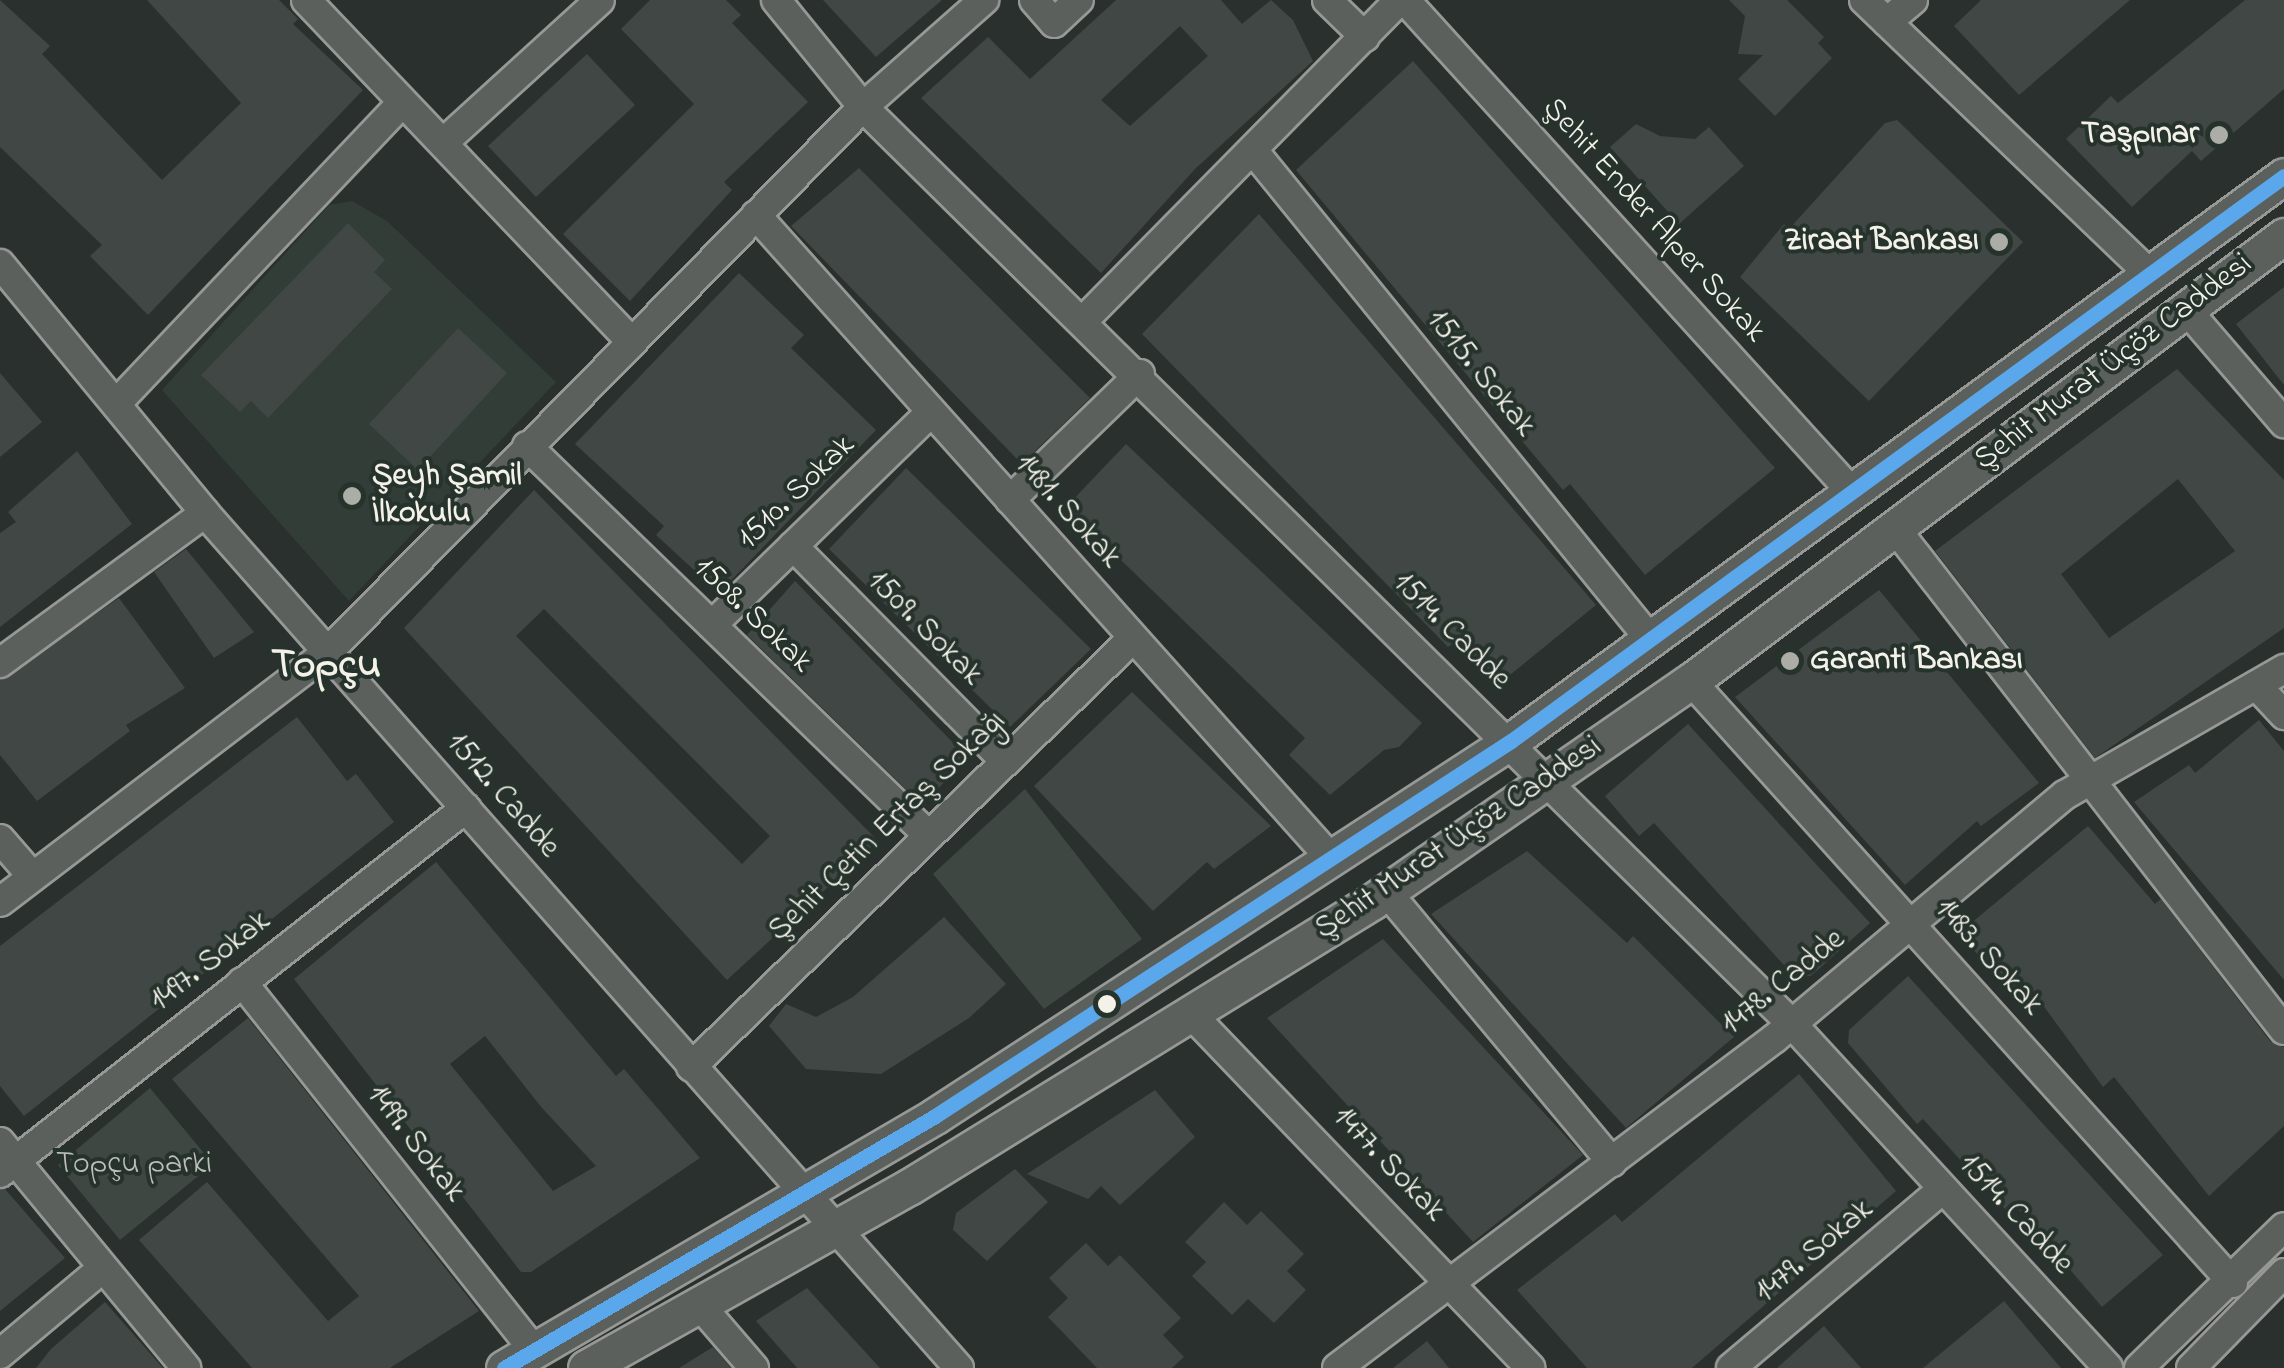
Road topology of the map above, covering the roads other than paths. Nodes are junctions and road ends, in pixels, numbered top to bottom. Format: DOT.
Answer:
graph roads {
  1 [pos="306,0"];
  2 [pos="600,0"];
  3 [pos="776,0"];
  4 [pos="984,0"];
  5 [pos="1034,0"];
  6 [pos="1079,0"];
  7 [pos="1327,0"];
  8 [pos="1402,0"];
  9 [pos="1864,0"];
  10 [pos="1913,0"];
  11 [pos="1887,22"];
  12 [pos="1365,37"];
  13 [pos="402,103"];
  14 [pos="863,108"];
  15 [pos="443,143"];
  16 [pos="1256,154"];
  17 [pos="2284,176"];
  18 [pos="756,215"];
  19 [pos="2284,236"];
  20 [pos="0,264"];
  21 [pos="2150,274"];
  22 [pos="2185,308"];
  23 [pos="1084,320"];
  24 [pos="631,341"];
  25 [pos="1140,374"];
  26 [pos="116,403"];
  27 [pos="931,412"];
  28 [pos="2284,423"];
  29 [pos="527,446"];
  30 [pos="1849,488"];
  31 [pos="1010,500"];
  32 [pos="205,513"];
  33 [pos="1895,528"];
  34 [pos="793,546"];
  35 [pos="712,625"];
  36 [pos="1133,638"];
  37 [pos="1649,638"];
  38 [pos="327,653"];
  39 [pos="0,663"];
  40 [pos="2284,669"];
  41 [pos="1691,681"];
  42 [pos="2257,686"];
  43 [pos="2284,716"];
  44 [pos="1511,742"];
  45 [pos="1006,762"];
  46 [pos="1549,778"];
  47 [pos="2090,779"];
  48 [pos="466,808"];
  49 [pos="929,836"];
  50 [pos="0,839"];
  51 [pos="1327,854"];
  52 [pos="33,877"];
  53 [pos="1386,891"];
  54 [pos="0,902"];
  55 [pos="1911,924"];
  56 [pos="242,982"];
  57 [pos="1192,1014"];
  58 [pos="1792,1024"];
  59 [pos="2284,1030"];
  60 [pos="691,1068"];
  61 [pos="5,1159"];
  62 [pos="1612,1162"];
  63 [pos="1943,1189"];
  64 [pos="797,1191"];
  65 [pos="2284,1228"];
  66 [pos="830,1230"];
  67 [pos="104,1268"];
  68 [pos="2284,1273"];
  69 [pos="1453,1282"];
  70 [pos="2232,1284"];
  71 [pos="698,1302"];
  72 [pos="0,1354"];
  73 [pos="518,1359"];
  74 [pos="186,1368"];
  75 [pos="586,1368"];
  76 [pos="754,1368"];
  77 [pos="959,1368"];
  78 [pos="1337,1368"];
  79 [pos="1531,1368"];
  80 [pos="1732,1368"];
  81 [pos="2108,1368"];
  82 [pos="2139,1368"];
  83 [pos="2191,1368"];
  1 -- 13 [label="street"];
  2 -- 15 [label="street"];
  3 -- 14 [label="street, 1514. Cadde"];
  4 -- 14 [label="street"];
  5 -- 6 [label="street"];
  7 -- 12 [label="street"];
  8 -- 12 [label="street"];
  8 -- 30 [label="street, Şehit Ender Alper Sokak"];
  9 -- 11 [label="street"];
  10 -- 11 [label="street"];
  11 -- 21 [label="street"];
  12 -- 16 [label="street"];
  13 -- 15 [label="street"];
  13 -- 26 [label="street"];
  14 -- 18 [label="street"];
  14 -- 23 [label="street, 1514. Cadde"];
  15 -- 24 [label="street"];
  16 -- 23 [label="street"];
  16 -- 37 [label="street, 1515. Sokak"];
  17 -- 21 [label="main road, Şehit Murat Üçöz Caddesi"];
  18 -- 24 [label="street"];
  18 -- 27 [label="street, 1481. Sokak"];
  19 -- 22 [label="main road, Şehit Murat Üçöz Caddesi"];
  20 -- 26 [label="street, 1512. Cadde"];
  21 -- 30 [label="main road, Şehit Murat Üçöz Caddesi"];
  22 -- 28 [label="street"];
  22 -- 33 [label="main road, Şehit Murat Üçöz Caddesi"];
  23 -- 25 [label="street, 1514. Cadde"];
  24 -- 29 [label="street"];
  25 -- 31 [label="street"];
  25 -- 44 [label="street, 1514. Cadde"];
  26 -- 32 [label="street, 1512. Cadde"];
  27 -- 31 [label="street, 1481. Sokak"];
  27 -- 34 [label="street, 1510. Sokak"];
  29 -- 35 [label="street, 1508. Sokak"];
  29 -- 38 [label="street"];
  30 -- 37 [label="main road, Şehit Murat Üçöz Caddesi"];
  31 -- 36 [label="street, 1481. Sokak"];
  32 -- 38 [label="street, 1512. Cadde"];
  32 -- 39 [label="street"];
  33 -- 41 [label="main road, Şehit Murat Üçöz Caddesi"];
  33 -- 47 [label="street"];
  34 -- 35 [label="street, 1510. Sokak"];
  34 -- 45 [label="street, 1509. Sokak"];
  35 -- 49 [label="street, 1508. Sokak"];
  36 -- 45 [label="street, Şehit Çetin Ertaş Sokağı"];
  36 -- 51 [label="street, 1481. Sokak"];
  37 -- 44 [label="main road, Şehit Murat Üçöz Caddesi"];
  38 -- 48 [label="street, 1512. Cadde"];
  38 -- 52 [label="street"];
  40 -- 42 [label="street, 1478. Cadde"];
  41 -- 46 [label="main road, Şehit Murat Üçöz Caddesi"];
  41 -- 55 [label="street, 1483. Sokak"];
  42 -- 43 [label="street"];
  42 -- 47 [label="street, 1478. Cadde"];
  44 -- 46 [label="street, 1514. Cadde"];
  44 -- 51 [label="main road, Şehit Murat Üçöz Caddesi"];
  45 -- 49 [label="street, Şehit Çetin Ertaş Sokağı"];
  46 -- 53 [label="main road, Şehit Murat Üçöz Caddesi"];
  46 -- 58 [label="street, 1514. Cadde"];
  47 -- 55 [label="street, 1478. Cadde"];
  47 -- 59 [label="street"];
  48 -- 56 [label="street, 1497. Sokak"];
  48 -- 60 [label="street, 1512. Cadde"];
  49 -- 60 [label="street, Şehit Çetin Ertaş Sokağı"];
  50 -- 52 [label="street"];
  51 -- 64 [label="main road, Şehit Murat Üçöz Caddesi"];
  52 -- 54 [label="street"];
  53 -- 57 [label="main road, Şehit Murat Üçöz Caddesi"];
  53 -- 62 [label="street"];
  55 -- 58 [label="street, 1478. Cadde"];
  55 -- 70 [label="street, 1483. Sokak"];
  56 -- 61 [label="street, 1497. Sokak"];
  56 -- 73 [label="street, 1499. Sokak"];
  57 -- 66 [label="main road, Şehit Murat Üçöz Caddesi"];
  57 -- 69 [label="street, 1477. Sokak"];
  58 -- 62 [label="street, 1478. Cadde"];
  58 -- 63 [label="street, 1514. Cadde"];
  60 -- 64 [label="street, 1512. Cadde"];
  61 -- 67 [label="street"];
  62 -- 69 [label="street, 1478. Cadde"];
  63 -- 80 [label="street, 1479. Sokak"];
  63 -- 81 [label="street, 1514. Cadde"];
  64 -- 66 [label="street, 1512. Cadde"];
  64 -- 73 [label="main road, Şehit Murat Üçöz Caddesi"];
  65 -- 70 [label="street"];
  66 -- 71 [label="main road, Şehit Murat Üçöz Caddesi"];
  66 -- 77 [label="street, 1512. Cadde"];
  67 -- 72 [label="street"];
  67 -- 74 [label="street"];
  68 -- 83 [label="street"];
  69 -- 78 [label="street, 1478. Cadde"];
  69 -- 79 [label="street, 1477. Sokak"];
  70 -- 82 [label="street"];
  71 -- 75 [label="main road, Şehit Murat Üçöz Caddesi"];
  71 -- 76 [label="street"];
}
